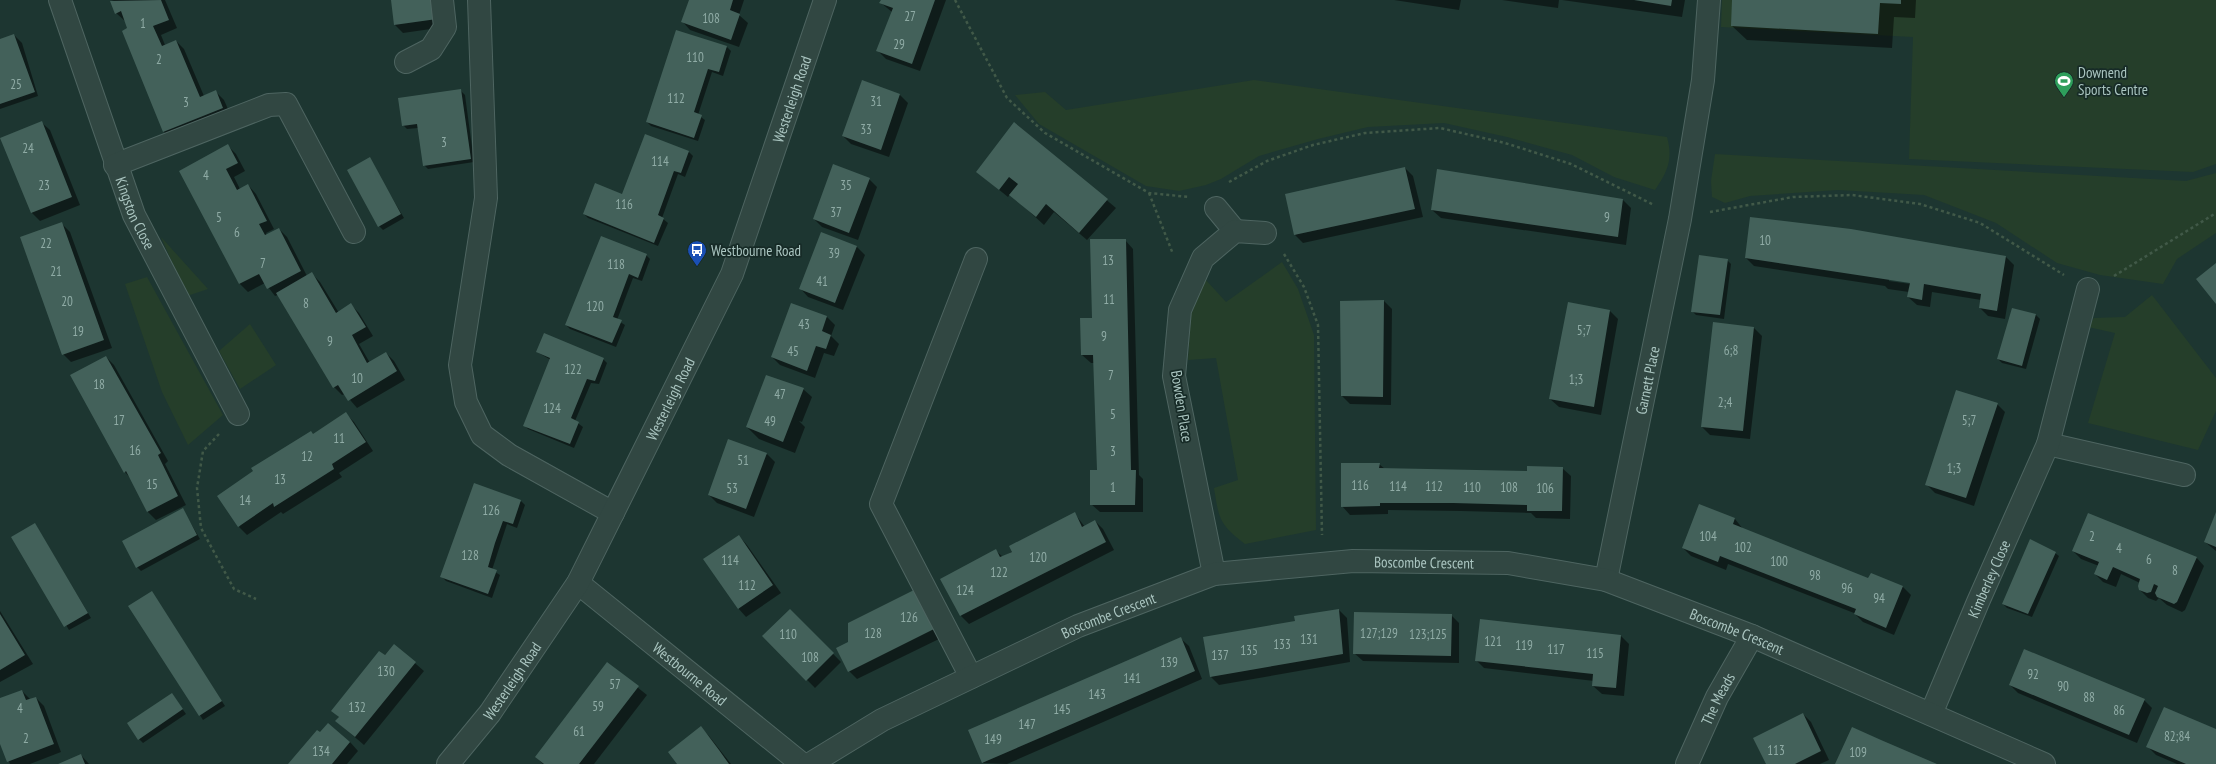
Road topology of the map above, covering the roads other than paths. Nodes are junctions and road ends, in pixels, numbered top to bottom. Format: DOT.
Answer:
graph roads {
  1 [pos="60,0"];
  2 [pos="442,0"];
  3 [pos="479,0"];
  4 [pos="825,0"];
  5 [pos="1709,0"];
  6 [pos="406,62"];
  7 [pos="115,165"];
  8 [pos="1216,208"];
  9 [pos="1235,231"];
  10 [pos="354,232"];
  11 [pos="1265,233"];
  12 [pos="976,259"];
  13 [pos="2088,289"];
  14 [pos="238,414"];
  15 [pos="2048,444"];
  16 [pos="2184,475"];
  17 [pos="613,513"];
  18 [pos="1214,574"];
  19 [pos="1606,580"];
  20 [pos="578,583"];
  21 [pos="1752,636"];
  22 [pos="971,677"];
  23 [pos="1931,714"];
  24 [pos="448,764"];
  25 [pos="802,764"];
  26 [pos="810,764"];
  27 [pos="1687,764"];
  28 [pos="2044,764"];
  1 -- 7 [label="street, Kingston Close"];
  2 -- 6 [label="street"];
  3 -- 17 [label="street"];
  4 -- 17 [label="street, Westerleigh Road"];
  5 -- 19 [label="street, Garnett Place"];
  7 -- 10 [label="street"];
  7 -- 14 [label="street, Kingston Close"];
  8 -- 9 [label="street"];
  9 -- 11 [label="street"];
  9 -- 18 [label="street, Bowden Place"];
  12 -- 22 [label="street"];
  13 -- 15 [label="street, Kimberley Close"];
  15 -- 16 [label="street"];
  15 -- 23 [label="street, Kimberley Close"];
  17 -- 20 [label="street, Westerleigh Road"];
  18 -- 19 [label="street, Boscombe Crescent"];
  18 -- 22 [label="street, Boscombe Crescent"];
  19 -- 21 [label="street, Boscombe Crescent"];
  20 -- 24 [label="street, Westerleigh Road"];
  20 -- 25 [label="street, Westbourne Road"];
  21 -- 23 [label="street, Boscombe Crescent"];
  21 -- 27 [label="street, The Meads"];
  22 -- 26 [label="street, Boscombe Crescent"];
  23 -- 28 [label="street, Boscombe Crescent"];
}
